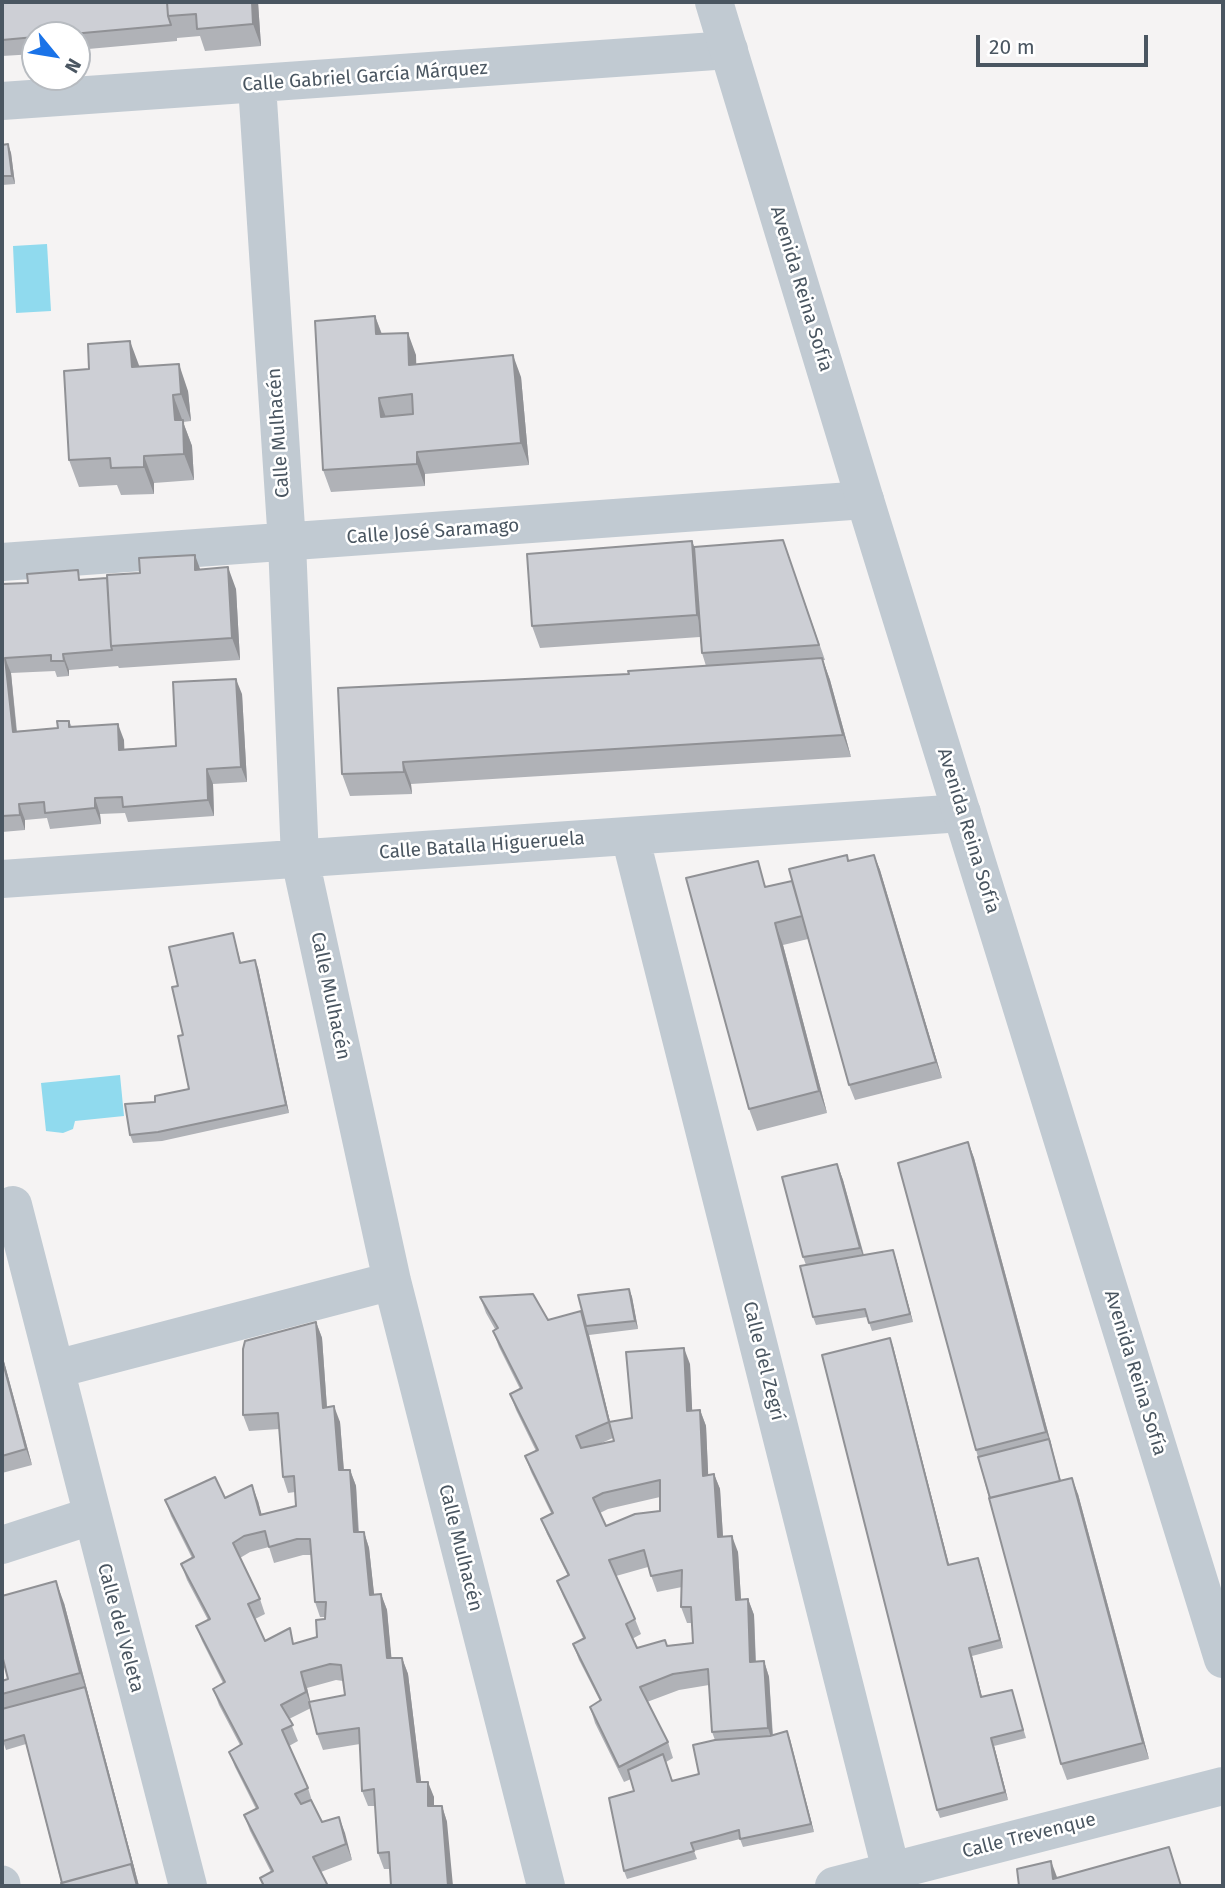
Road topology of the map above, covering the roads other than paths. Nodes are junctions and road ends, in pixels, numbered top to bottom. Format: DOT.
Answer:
graph roads {
  1 [pos="714,2"];
  2 [pos="729,50"];
  3 [pos="257,85"];
  4 [pos="2,101"];
  5 [pos="865,500"];
  6 [pos="287,543"];
  7 [pos="2,562"];
  8 [pos="962,813"];
  9 [pos="631,836"];
  10 [pos="300,859"];
  11 [pos="2,879"];
  12 [pos="7,1201"];
  13 [pos="392,1282"];
  14 [pos="56,1369"];
  15 [pos="91,1516"];
  16 [pos="2,1545"];
  17 [pos="1223,1659"];
  18 [pos="1223,1786"];
  19 [pos="894,1879"];
  20 [pos="188,1886"];
  21 [pos="546,1886"];
  22 [pos="834,1886"];
  1 -- 2 [label="street, Avenida Reina Sofía"];
  2 -- 3 [label="street, Calle Gabriel García Márquez"];
  2 -- 5 [label="street, Avenida Reina Sofía"];
  3 -- 4 [label="street, Calle Gabriel García Márquez"];
  3 -- 6 [label="street, Calle Mulhacén"];
  5 -- 6 [label="street, Calle José Saramago"];
  5 -- 8 [label="street, Avenida Reina Sofía"];
  6 -- 7 [label="street, Calle José Saramago"];
  6 -- 10 [label="street, Calle Mulhacén"];
  8 -- 9 [label="street, Calle Batalla Higueruela"];
  8 -- 17 [label="street, Avenida Reina Sofía"];
  9 -- 10 [label="street, Calle Batalla Higueruela"];
  9 -- 19 [label="street, Calle del Zegrí"];
  10 -- 11 [label="street, Calle Batalla Higueruela"];
  10 -- 13 [label="street, Calle Mulhacén"];
  12 -- 14 [label="street, Calle del Veleta"];
  13 -- 14 [label="street"];
  13 -- 21 [label="street, Calle Mulhacén"];
  14 -- 15 [label="street, Calle del Veleta"];
  15 -- 16 [label="street"];
  15 -- 20 [label="street, Calle del Veleta"];
  18 -- 19 [label="street, Calle Trevenque"];
  19 -- 22 [label="street, Calle Trevenque"];
}
